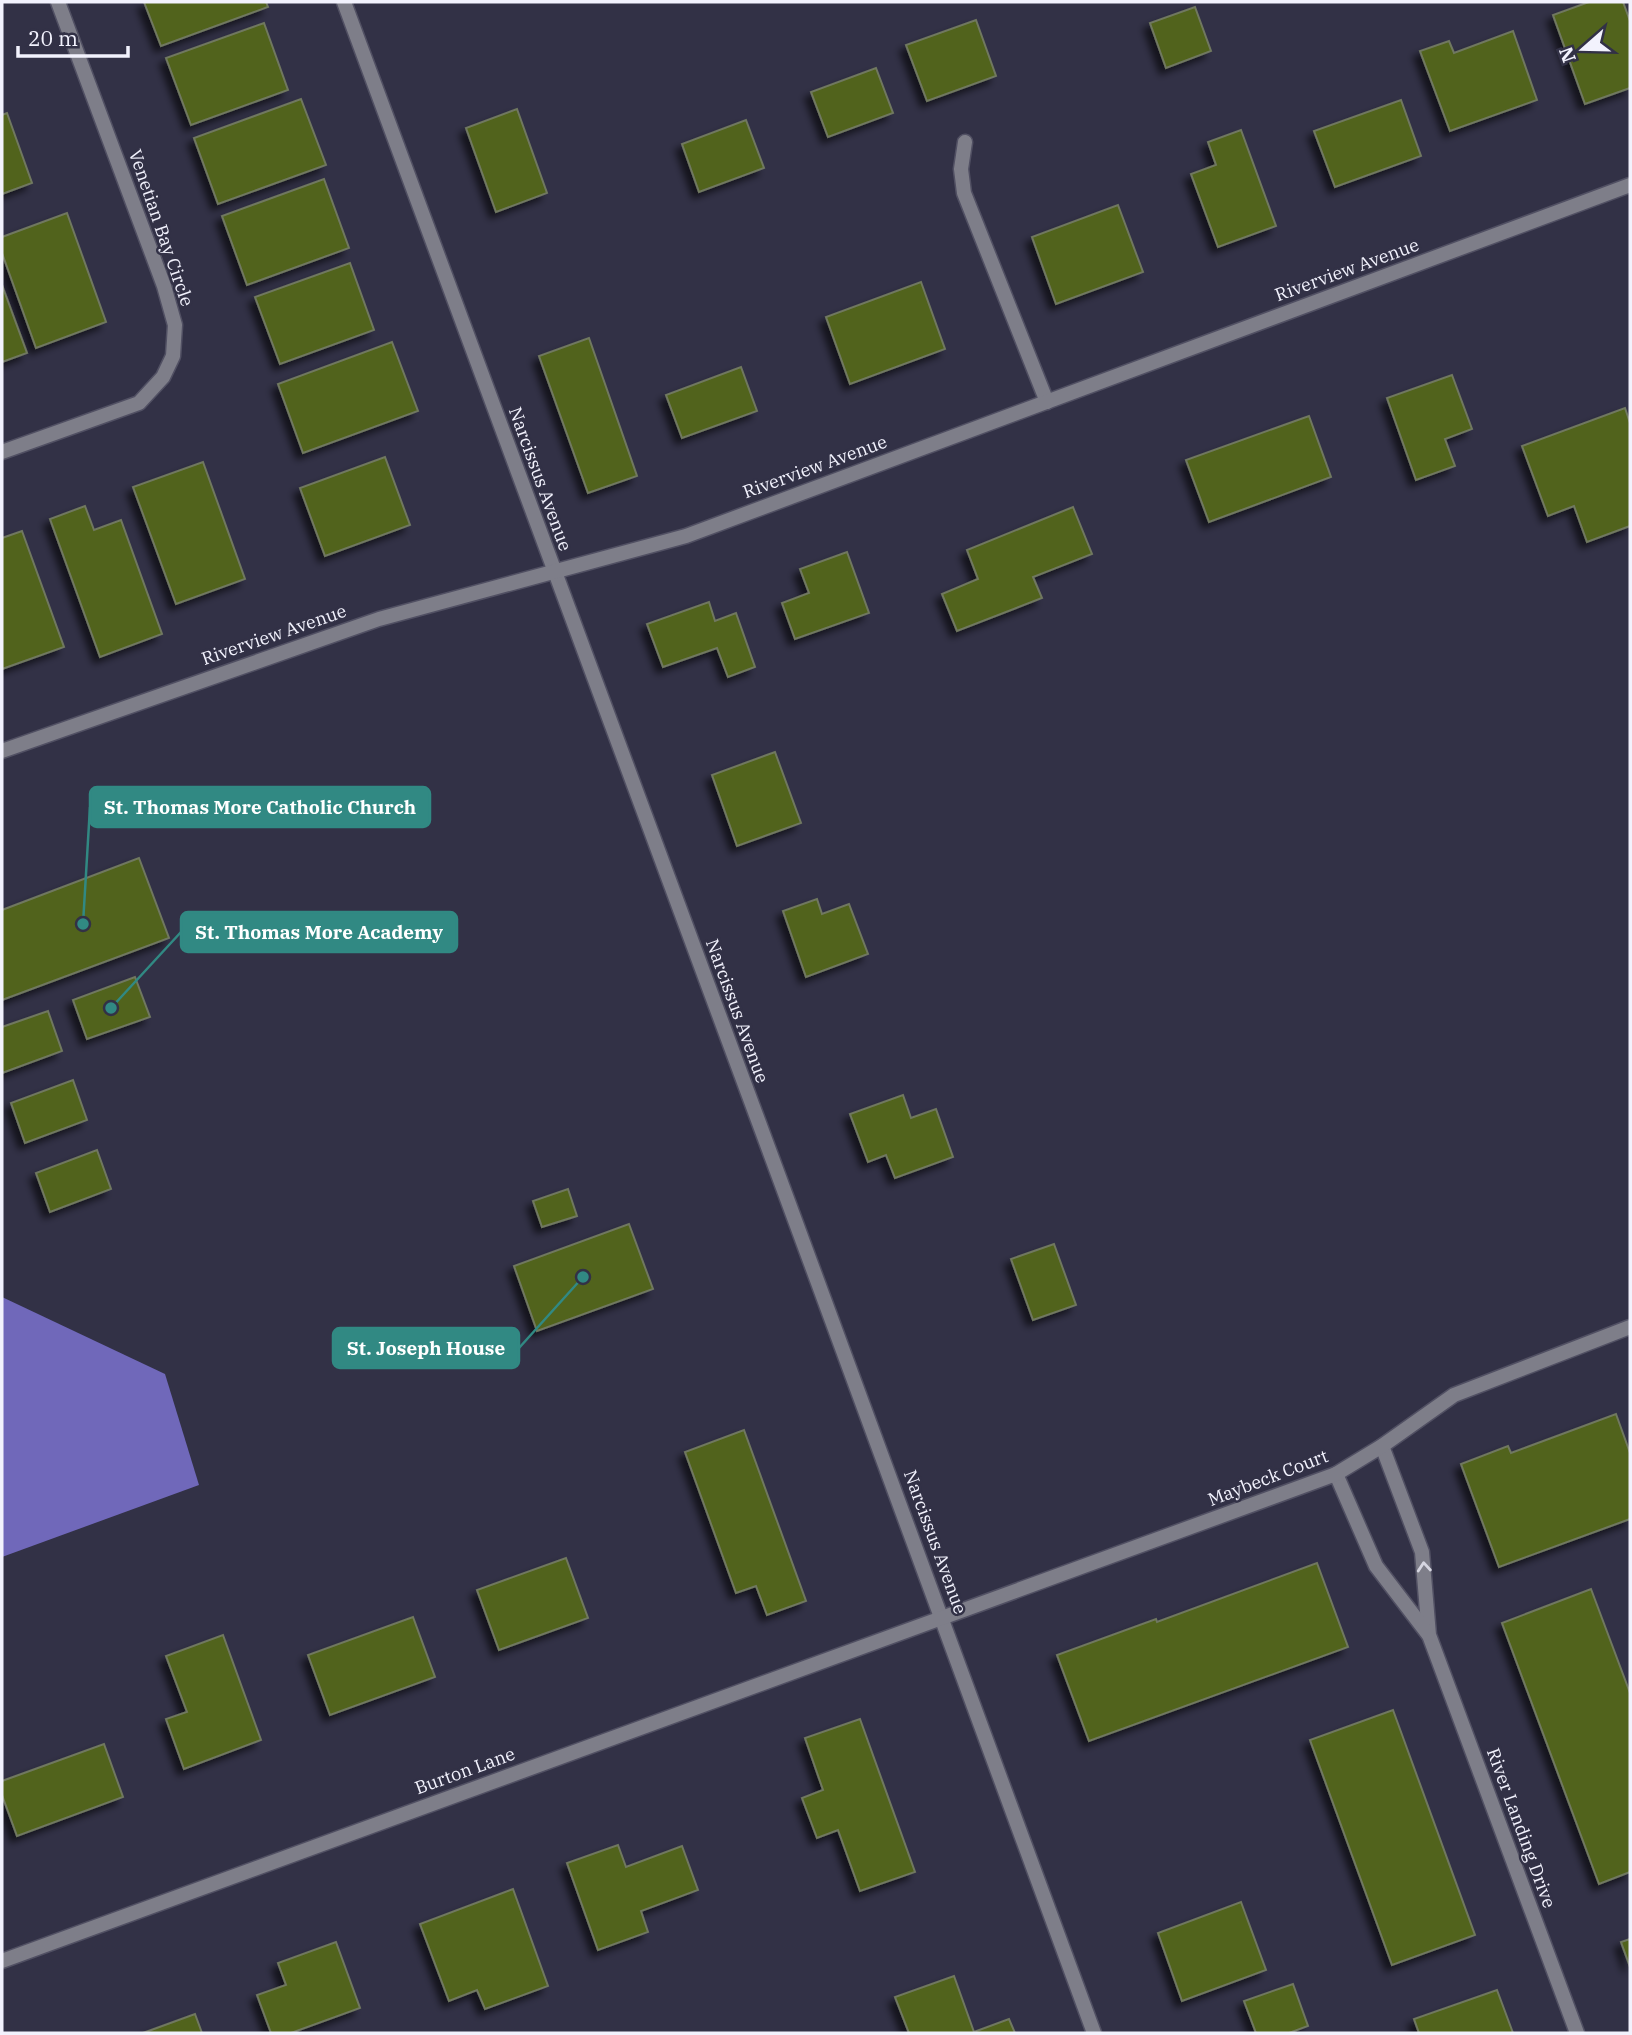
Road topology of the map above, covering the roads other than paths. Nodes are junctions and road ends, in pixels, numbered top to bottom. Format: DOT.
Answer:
graph roads {
  1 [pos="58,2"];
  2 [pos="344,2"];
  3 [pos="965,142"];
  4 [pos="1630,185"];
  5 [pos="1047,402"];
  6 [pos="2,452"];
  7 [pos="553,572"];
  8 [pos="2,751"];
  9 [pos="1630,1327"];
  10 [pos="1382,1446"];
  11 [pos="1336,1474"];
  12 [pos="942,1617"];
  13 [pos="1429,1635"];
  14 [pos="2,1961"];
  15 [pos="1094,2033"];
  16 [pos="1577,2033"];
  1 -- 6 [label="street, Venetian Bay Circle"];
  2 -- 7 [label="street, Narcissus Avenue"];
  3 -- 5 [label="street"];
  4 -- 5 [label="street, Riverview Avenue"];
  5 -- 7 [label="street, Riverview Avenue"];
  7 -- 8 [label="street, Riverview Avenue"];
  7 -- 12 [label="street, Narcissus Avenue"];
  9 -- 10 [label="street, Maybeck Court"];
  10 -- 11 [label="street, Maybeck Court"];
  13 -- 10 [label="street, River Landing Drive, one-way"];
  11 -- 12 [label="street, Maybeck Court"];
  11 -- 13 [label="street, River Landing Drive"];
  12 -- 14 [label="street, Burton Lane"];
  12 -- 15 [label="street, Narcissus Avenue"];
  13 -- 16 [label="street, River Landing Drive"];
}
